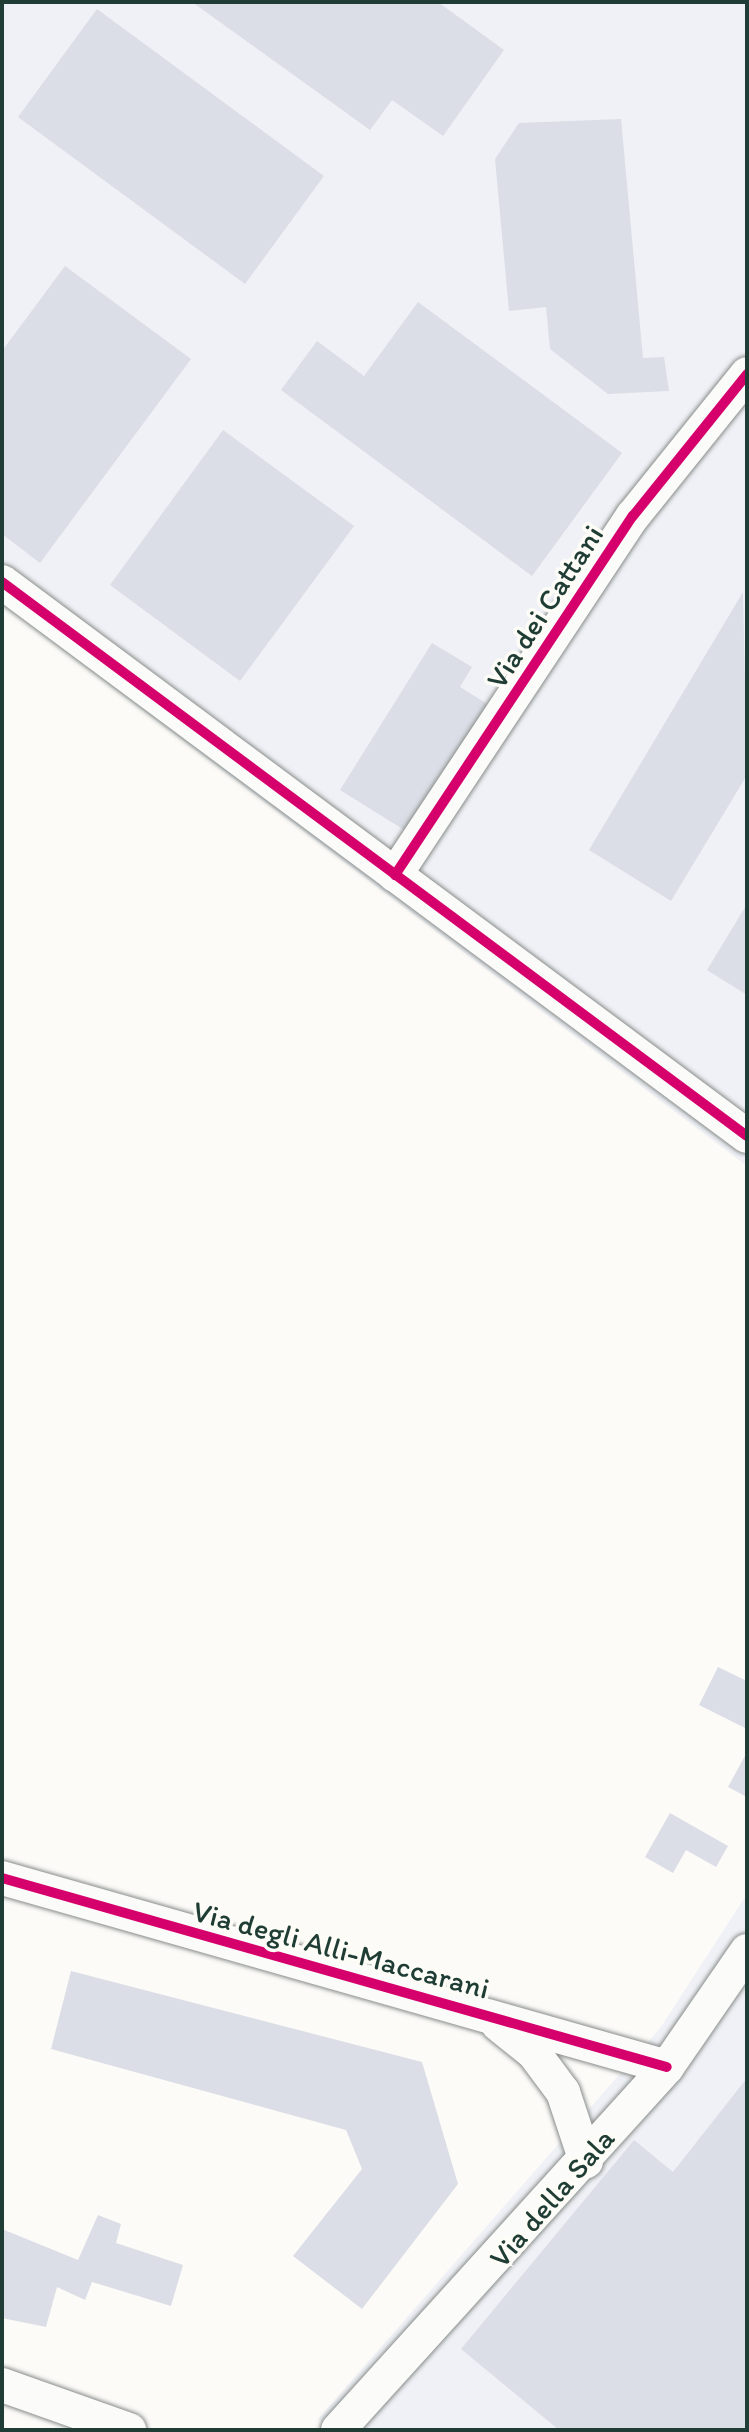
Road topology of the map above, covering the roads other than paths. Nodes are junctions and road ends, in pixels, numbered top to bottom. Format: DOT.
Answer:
graph roads {
  1 [pos="747,374"];
  2 [pos="2,582"];
  3 [pos="395,875"];
  4 [pos="747,1136"];
  5 [pos="2,1878"];
  6 [pos="747,1951"];
  7 [pos="478,2010"];
  8 [pos="667,2067"];
  9 [pos="586,2161"];
  10 [pos="2,2385"];
  11 [pos="129,2430"];
  12 [pos="338,2430"];
  1 -- 3 [label="street, Via dei Cattani"];
  2 -- 3 [label="street"];
  3 -- 4 [label="street"];
  5 -- 7 [label="street, Via degli Alli-Maccarani"];
  6 -- 8 [label="street, Via della Sala"];
  7 -- 8 [label="street, Via degli Alli-Maccarani"];
  7 -- 9 [label="street, Via degli Alli-Maccarani"];
  8 -- 9 [label="street, Via della Sala"];
  9 -- 12 [label="street, Via della Sala"];
  10 -- 11 [label="street"];
}
